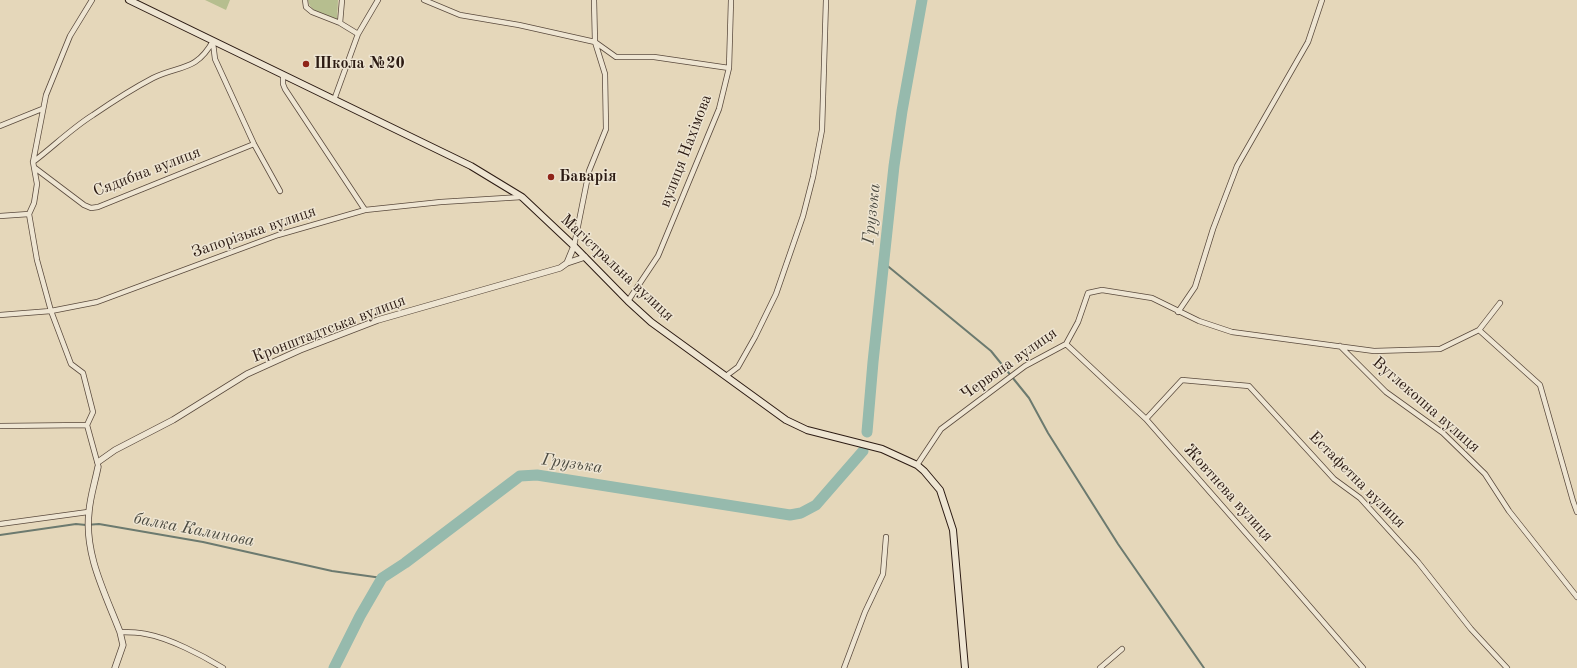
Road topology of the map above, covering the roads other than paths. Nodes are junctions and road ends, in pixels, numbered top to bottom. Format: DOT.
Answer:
graph roads {
  1 [pos="92,0"];
  2 [pos="129,0"];
  3 [pos="305,0"];
  4 [pos="342,0"];
  5 [pos="378,0"];
  6 [pos="424,0"];
  7 [pos="594,0"];
  8 [pos="731,0"];
  9 [pos="826,0"];
  10 [pos="1322,0"];
  11 [pos="340,23"];
  12 [pos="358,34"];
  13 [pos="213,41"];
  14 [pos="595,42"];
  15 [pos="729,68"];
  16 [pos="283,76"];
  17 [pos="334,100"];
  18 [pos="42,109"];
  19 [pos="0,126"];
  20 [pos="254,144"];
  21 [pos="33,162"];
  22 [pos="35,168"];
  23 [pos="280,191"];
  24 [pos="522,197"];
  25 [pos="364,210"];
  26 [pos="29,214"];
  27 [pos="0,216"];
  28 [pos="574,246"];
  29 [pos="585,257"];
  30 [pos="568,263"];
  31 [pos="628,301"];
  32 [pos="1500,303"];
  33 [pos="52,311"];
  34 [pos="1178,312"];
  35 [pos="0,315"];
  36 [pos="1479,330"];
  37 [pos="1066,344"];
  38 [pos="1340,346"];
  39 [pos="726,376"];
  40 [pos="1146,419"];
  41 [pos="87,425"];
  42 [pos="0,426"];
  43 [pos="98,465"];
  44 [pos="917,465"];
  45 [pos="88,512"];
  46 [pos="1577,512"];
  47 [pos="0,524"];
  48 [pos="886,537"];
  49 [pos="1577,597"];
  50 [pos="120,632"];
  51 [pos="1122,649"];
  52 [pos="115,668"];
  53 [pos="223,668"];
  54 [pos="844,668"];
  55 [pos="965,668"];
  56 [pos="1100,668"];
  57 [pos="1363,668"];
  58 [pos="1507,668"];
  1 -- 18 [label="street"];
  2 -- 13 [label="main road, Магістральна вулиця"];
  3 -- 11 [label="street"];
  4 -- 11 [label="street"];
  5 -- 12 [label="street"];
  6 -- 14 [label="street"];
  7 -- 14 [label="street"];
  8 -- 15 [label="street, вулиця Нахімова"];
  9 -- 39 [label="street"];
  10 -- 34 [label="street"];
  11 -- 12 [label="street"];
  12 -- 17 [label="street"];
  13 -- 16 [label="main road, Магістральна вулиця"];
  13 -- 20 [label="street"];
  13 -- 21 [label="street"];
  14 -- 15 [label="street"];
  14 -- 28 [label="street"];
  15 -- 31 [label="street, вулиця Нахімова"];
  16 -- 17 [label="main road, Магістральна вулиця"];
  16 -- 25 [label="street"];
  17 -- 24 [label="main road, Магістральна вулиця"];
  18 -- 19 [label="street"];
  18 -- 21 [label="street"];
  20 -- 22 [label="street, Сядибна вулиця"];
  20 -- 23 [label="street"];
  21 -- 22 [label="street"];
  22 -- 26 [label="street"];
  24 -- 25 [label="street, Запорізька вулиця"];
  24 -- 28 [label="main road, Магістральна вулиця"];
  25 -- 33 [label="street, Запорізька вулиця"];
  26 -- 27 [label="street"];
  26 -- 33 [label="street"];
  28 -- 29 [label="main road, Магістральна вулиця"];
  28 -- 30 [label="street"];
  29 -- 30 [label="street, Кронштадтська вулиця"];
  29 -- 31 [label="main road, Магістральна вулиця"];
  30 -- 43 [label="street, Кронштадтська вулиця"];
  31 -- 39 [label="main road, Магістральна вулиця"];
  32 -- 36 [label="street"];
  33 -- 35 [label="street, Запорізька вулиця"];
  33 -- 41 [label="street"];
  34 -- 37 [label="street, Червона вулиця"];
  34 -- 38 [label="street"];
  36 -- 38 [label="street"];
  36 -- 46 [label="street"];
  37 -- 40 [label="street, Жовтнева вулиця"];
  37 -- 44 [label="street, Червона вулиця"];
  38 -- 49 [label="street, Вуглекопна вулиця"];
  39 -- 44 [label="main road, Магістральна вулиця"];
  40 -- 57 [label="street, Жовтнева вулиця"];
  40 -- 58 [label="street, Естафетна вулиця"];
  41 -- 42 [label="street"];
  41 -- 43 [label="street"];
  43 -- 45 [label="street"];
  44 -- 55 [label="main road, Магістральна вулиця"];
  45 -- 47 [label="street"];
  45 -- 50 [label="street"];
  48 -- 54 [label="street"];
  50 -- 52 [label="street"];
  50 -- 53 [label="street"];
  51 -- 56 [label="street"];
}
